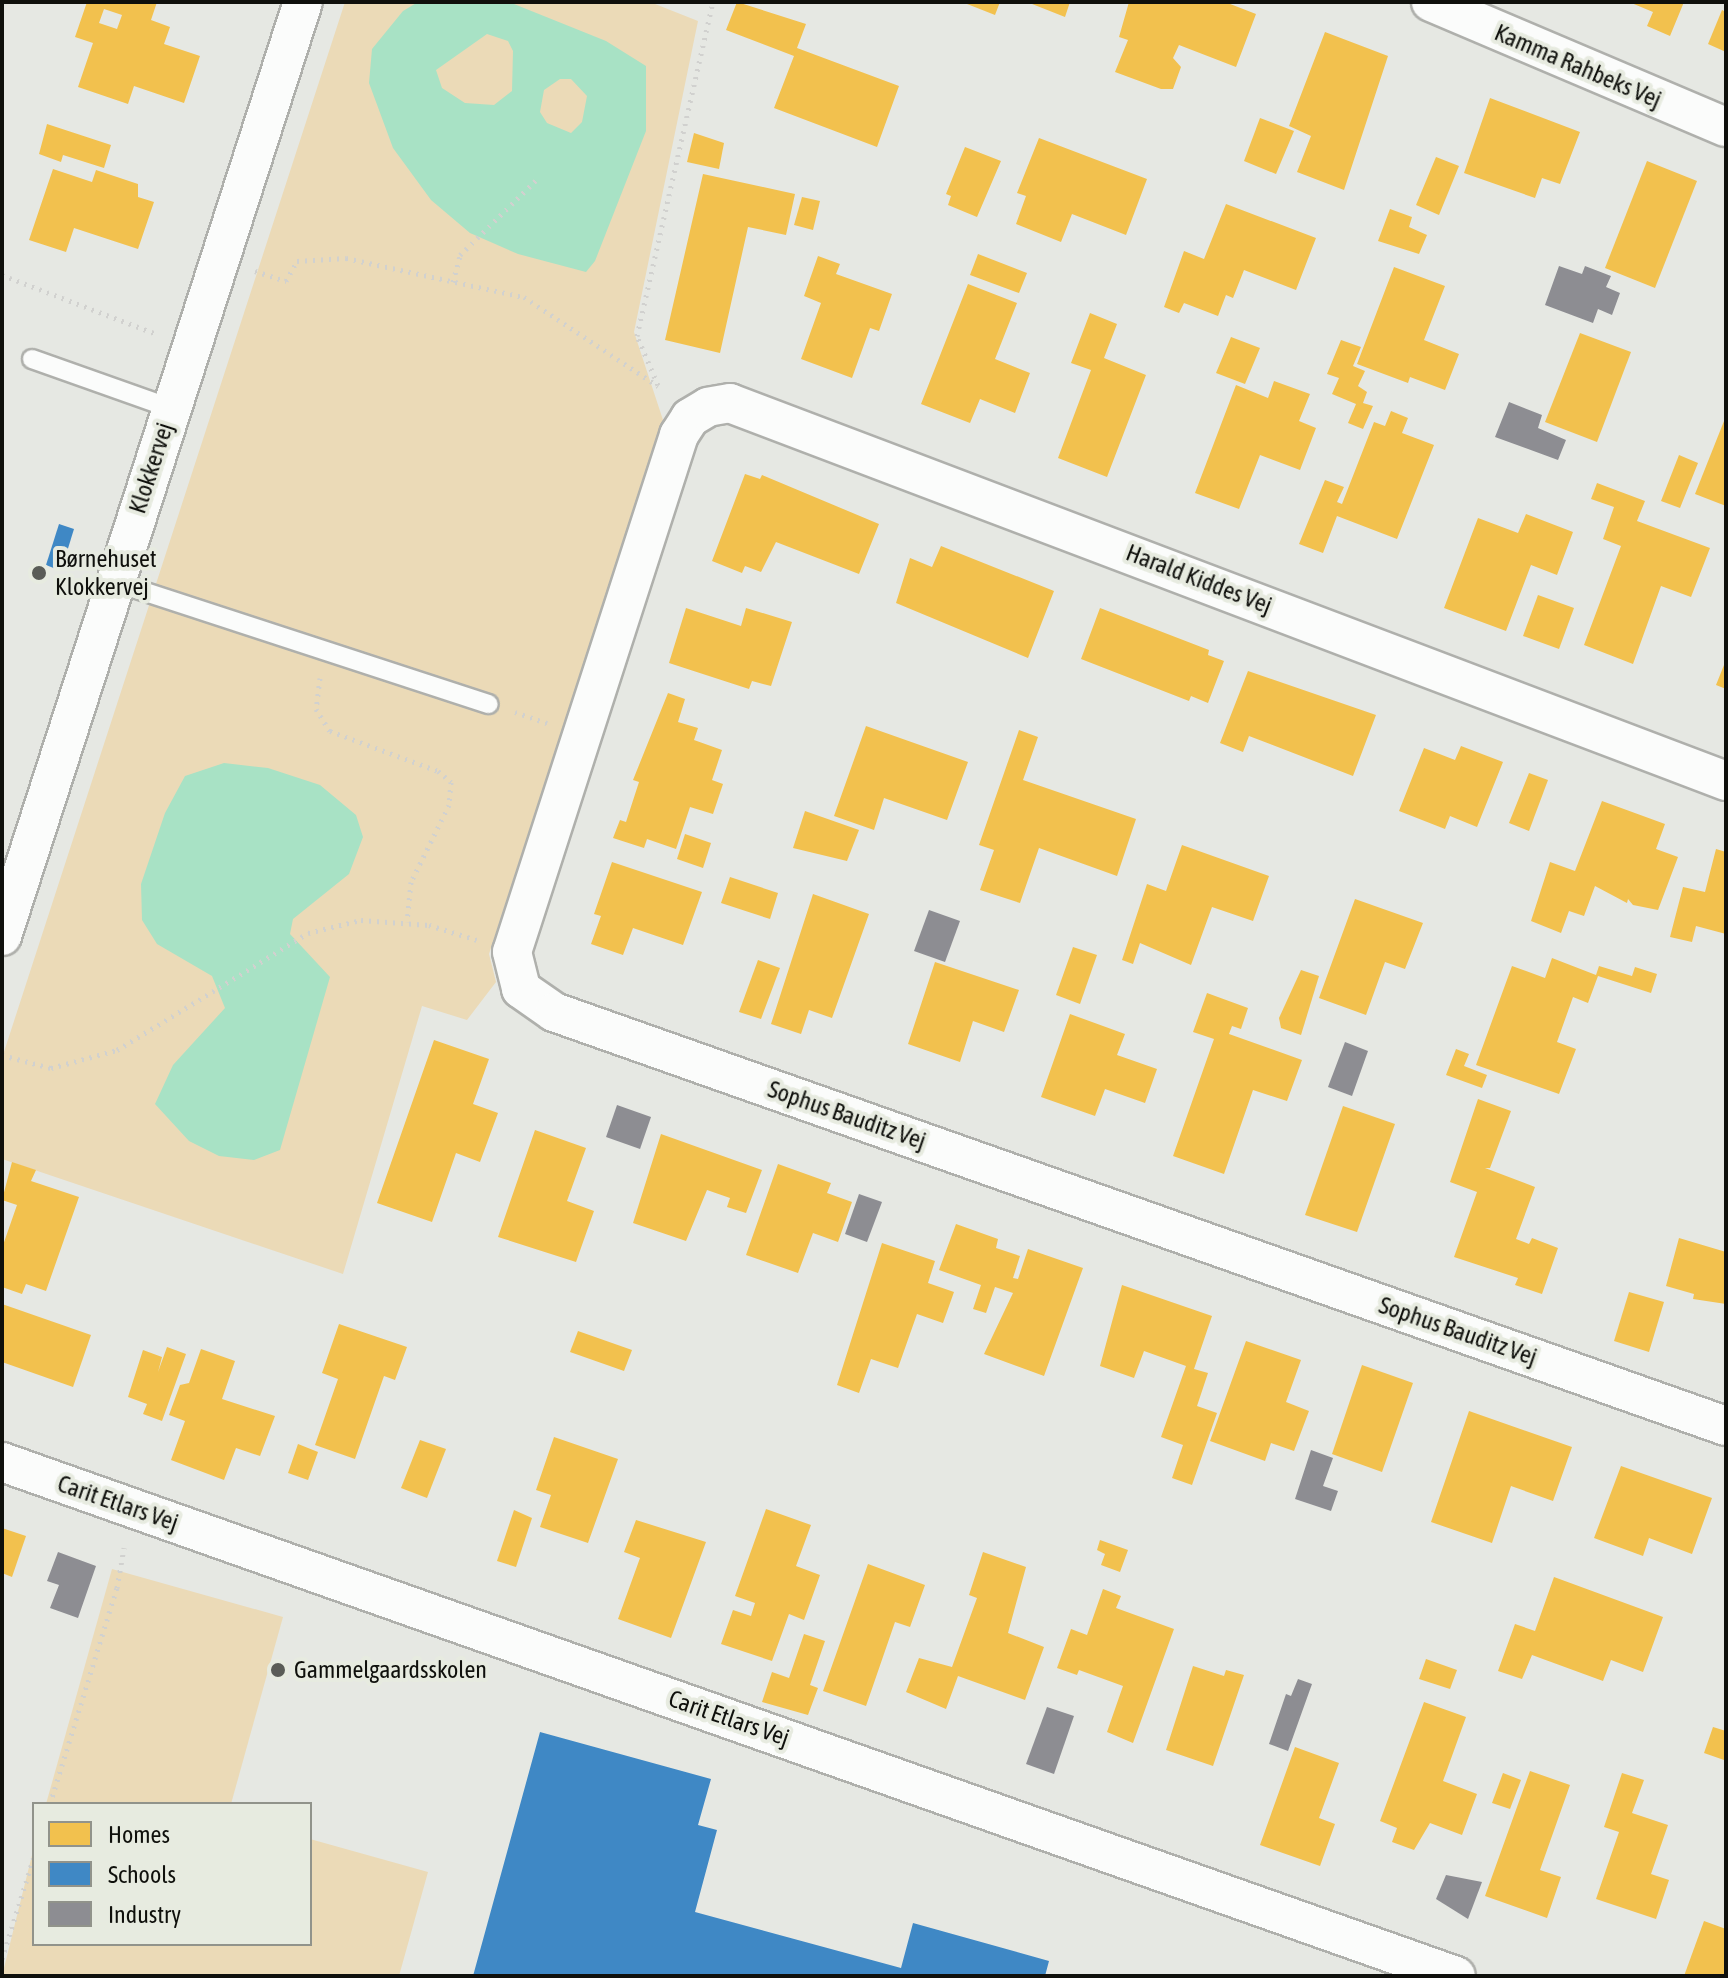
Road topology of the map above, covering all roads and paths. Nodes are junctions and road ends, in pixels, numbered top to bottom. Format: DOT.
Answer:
graph roads {
  1 [pos="303,2"];
  2 [pos="713,2"];
  3 [pos="1431,2"];
  4 [pos="1726,127"];
  5 [pos="537,179"];
  6 [pos="2,275"];
  7 [pos="286,281"];
  8 [pos="453,282"];
  9 [pos="190,346"];
  10 [pos="32,359"];
  11 [pos="658,386"];
  12 [pos="170,408"];
  13 [pos="679,435"];
  14 [pos="115,582"];
  15 [pos="323,650"];
  16 [pos="489,704"];
  17 [pos="582,734"];
  18 [pos="1726,781"];
  19 [pos="407,922"];
  20 [pos="2,936"];
  21 [pos="512,952"];
  22 [pos="2,1055"];
  23 [pos="1726,1426"];
  24 [pos="2,1462"];
  25 [pos="138,1509"];
  26 [pos="51,1802"];
  27 [pos="32,1862"];
  28 [pos="2,1959"];
  29 [pos="1456,1976"];
  1 -- 9 [label="street, Klokkervej"];
  2 -- 11 [label="path"];
  3 -- 4 [label="street, Kamma Rahbeks Vej"];
  5 -- 8 [label="path"];
  6 -- 9 [label="path"];
  7 -- 8 [label="path"];
  8 -- 11 [label="path"];
  9 -- 12 [label="street, Klokkervej"];
  10 -- 12 [label="lane"];
  11 -- 13 [label="path"];
  12 -- 14 [label="street, Klokkervej"];
  13 -- 17 [label="street"];
  13 -- 18 [label="street, Harald Kiddes Vej"];
  14 -- 15 [label="lane"];
  14 -- 20 [label="street, Klokkervej"];
  15 -- 16 [label="lane"];
  15 -- 19 [label="path"];
  16 -- 17 [label="path"];
  17 -- 21 [label="street"];
  19 -- 21 [label="path"];
  19 -- 22 [label="path"];
  21 -- 23 [label="street, Sophus Bauditz Vej"];
  24 -- 25 [label="street, Carit Etlars Vej"];
  25 -- 26 [label="path"];
  25 -- 29 [label="street, Carit Etlars Vej"];
  27 -- 28 [label="path"];
}
